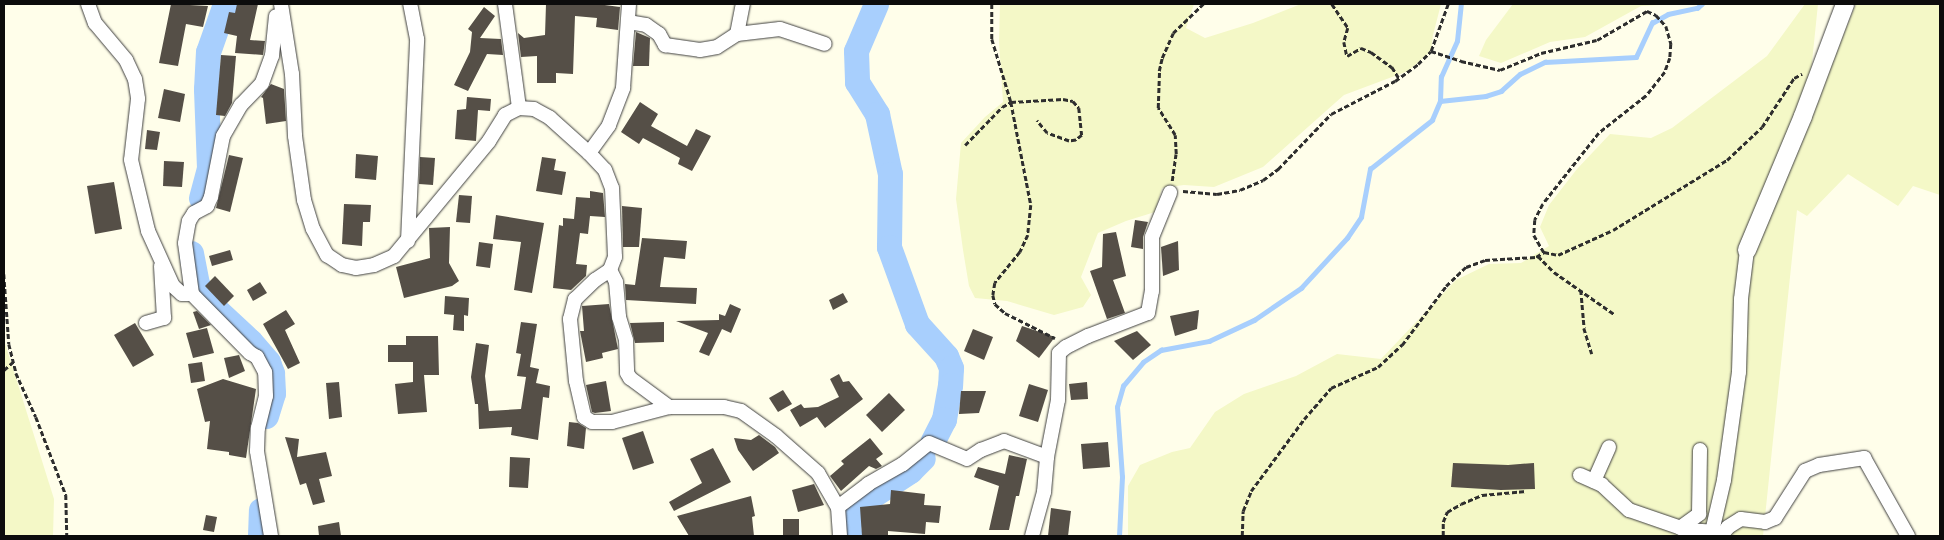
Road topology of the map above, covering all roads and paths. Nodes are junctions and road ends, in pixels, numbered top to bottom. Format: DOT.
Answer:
graph roads {
  1 [pos="88,4"];
  2 [pos="279,4"];
  3 [pos="410,4"];
  4 [pos="505,4"];
  5 [pos="629,4"];
  6 [pos="743,4"];
  7 [pos="992,4"];
  8 [pos="1204,4"];
  9 [pos="1332,4"];
  10 [pos="1448,4"];
  11 [pos="1845,4"];
  12 [pos="628,22"];
  13 [pos="737,34"];
  14 [pos="825,44"];
  15 [pos="1432,51"];
  16 [pos="1818,74"];
  17 [pos="1399,78"];
  18 [pos="1011,102"];
  19 [pos="519,108"];
  20 [pos="1037,121"];
  21 [pos="965,145"];
  22 [pos="589,153"];
  23 [pos="1170,193"];
  24 [pos="408,241"];
  25 [pos="1748,250"];
  26 [pos="1544,252"];
  27 [pos="1538,256"];
  28 [pos="160,258"];
  29 [pos="610,270"];
  30 [pos="4,274"];
  31 [pos="1581,290"];
  32 [pos="192,294"];
  33 [pos="1614,314"];
  34 [pos="146,323"];
  35 [pos="1066,347"];
  36 [pos="1592,354"];
  37 [pos="13,362"];
  38 [pos="4,370"];
  39 [pos="669,407"];
  40 [pos="1609,447"];
  41 [pos="1700,450"];
  42 [pos="1047,457"];
  43 [pos="1580,475"];
  44 [pos="1594,481"];
  45 [pos="1527,491"];
  46 [pos="838,507"];
  47 [pos="1680,528"];
  48 [pos="1715,535"];
  49 [pos="66,536"];
  50 [pos="271,536"];
  51 [pos="840,536"];
  52 [pos="1032,536"];
  53 [pos="1242,536"];
  54 [pos="1443,536"];
  55 [pos="1908,536"];
  1 -- 28 [label="street"];
  2 -- 24 [label="street"];
  2 -- 32 [label="street"];
  3 -- 24 [label="street"];
  4 -- 19 [label="street"];
  5 -- 12 [label="street"];
  6 -- 13 [label="street"];
  7 -- 18 [label="path"];
  8 -- 23 [label="path"];
  9 -- 17 [label="path"];
  10 -- 15 [label="path"];
  11 -- 16 [label="street"];
  12 -- 13 [label="street"];
  12 -- 22 [label="street"];
  13 -- 14 [label="street"];
  15 -- 17 [label="path"];
  15 -- 26 [label="path"];
  16 -- 25 [label="street"];
  16 -- 26 [label="path"];
  17 -- 23 [label="path"];
  18 -- 20 [label="path"];
  18 -- 21 [label="path"];
  18 -- 35 [label="path"];
  19 -- 22 [label="street"];
  19 -- 24 [label="street"];
  22 -- 29 [label="street"];
  23 -- 35 [label="street"];
  25 -- 48 [label="street"];
  26 -- 27 [label="path"];
  27 -- 31 [label="path"];
  27 -- 53 [label="path"];
  28 -- 32 [label="street"];
  28 -- 34 [label="street"];
  29 -- 39 [label="street"];
  29 -- 39 [label="street"];
  30 -- 37 [label="path"];
  31 -- 33 [label="path"];
  31 -- 36 [label="path"];
  32 -- 50 [label="street"];
  35 -- 42 [label="street"];
  37 -- 38 [label="path"];
  37 -- 49 [label="path"];
  39 -- 46 [label="street"];
  40 -- 44 [label="street"];
  41 -- 47 [label="street"];
  42 -- 46 [label="street"];
  42 -- 52 [label="street"];
  43 -- 44 [label="street"];
  44 -- 47 [label="street"];
  45 -- 54 [label="path"];
  46 -- 51 [label="street"];
  47 -- 48 [label="street"];
  48 -- 55 [label="street"];
}
